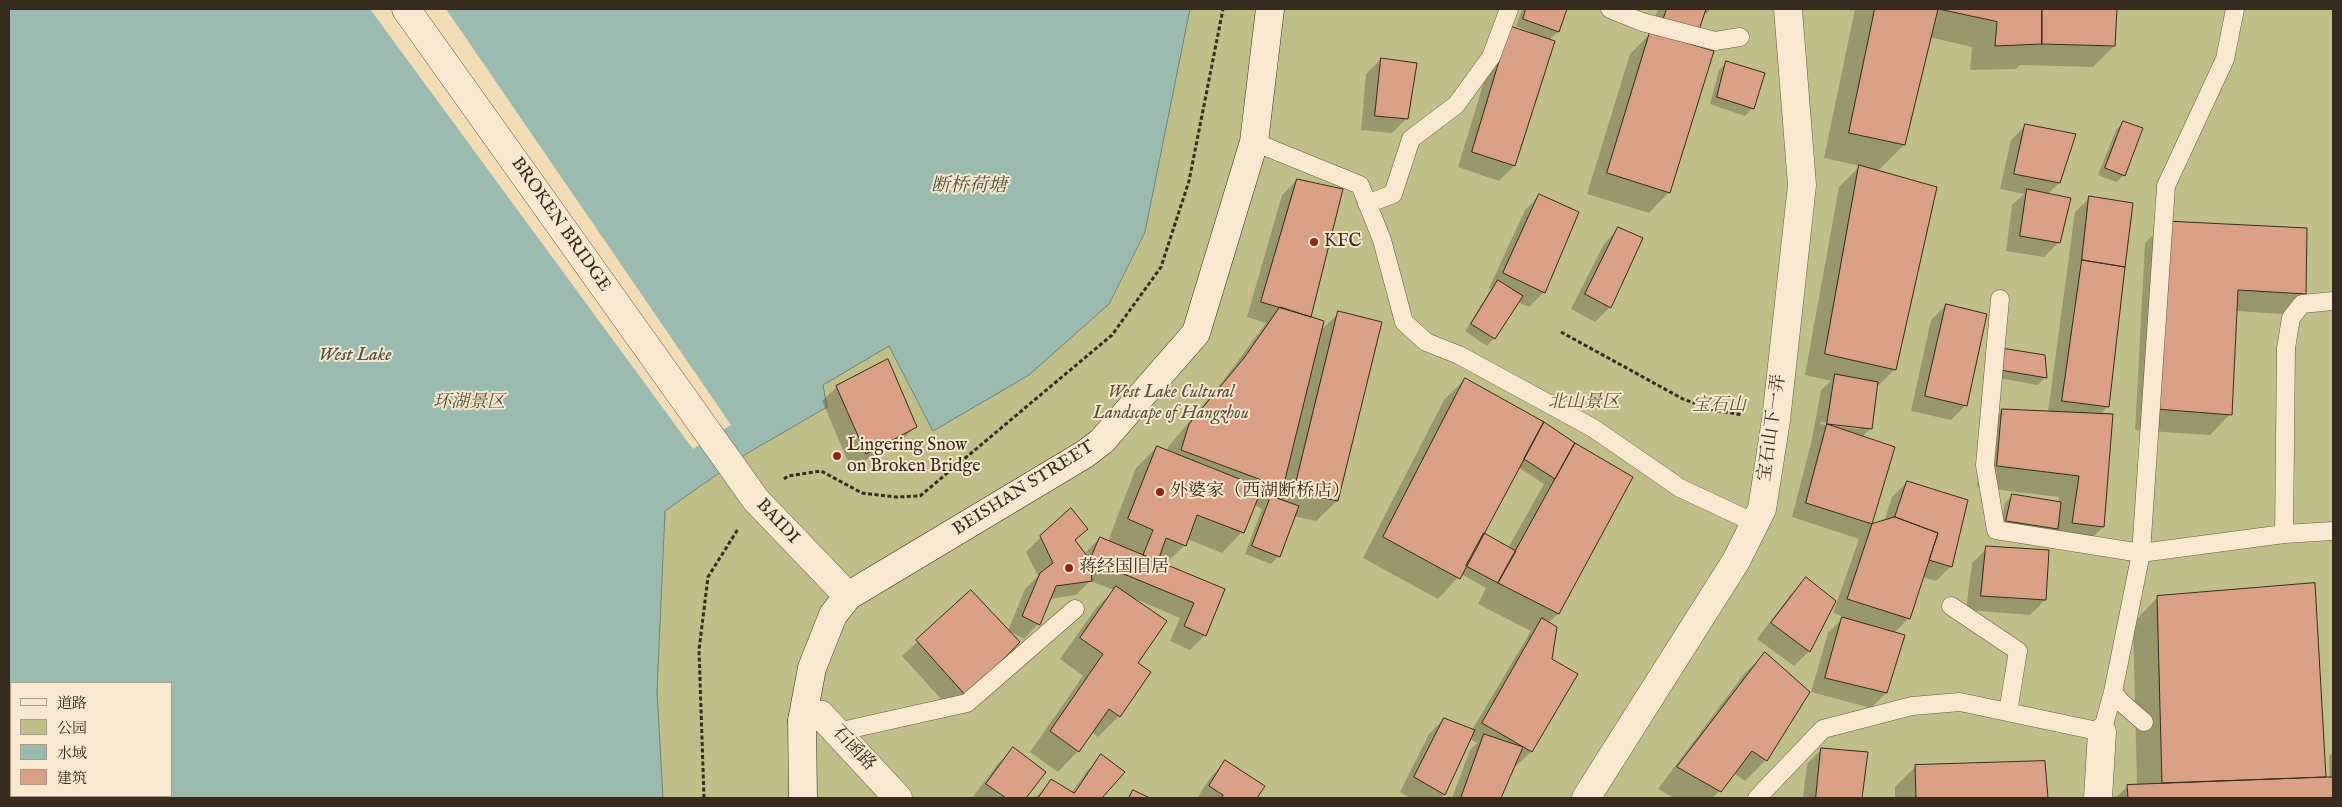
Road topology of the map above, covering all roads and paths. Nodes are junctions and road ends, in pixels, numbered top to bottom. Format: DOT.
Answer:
graph roads {
  1 [pos="406,9"];
  2 [pos="1223,9"];
  3 [pos="1270,9"];
  4 [pos="1509,9"];
  5 [pos="1610,9"];
  6 [pos="1788,9"];
  7 [pos="2235,9"];
  8 [pos="1740,37"];
  9 [pos="1254,142"];
  10 [pos="1367,204"];
  11 [pos="2000,299"];
  12 [pos="2333,301"];
  13 [pos="1560,332"];
  14 [pos="1776,420"];
  15 [pos="713,442"];
  16 [pos="756,500"];
  17 [pos="1755,523"];
  18 [pos="2333,530"];
  19 [pos="2284,534"];
  20 [pos="2141,553"];
  21 [pos="848,596"];
  22 [pos="1951,606"];
  23 [pos="1075,609"];
  24 [pos="2113,692"];
  25 [pos="2008,712"];
  26 [pos="802,722"];
  27 [pos="2144,722"];
  28 [pos="837,732"];
  29 [pos="2102,732"];
  30 [pos="704,798"];
  31 [pos="802,798"];
  32 [pos="898,798"];
  33 [pos="1586,798"];
  34 [pos="1757,798"];
  35 [pos="2098,798"];
  1 -- 15 [label="street, BROKEN BRIDGE"];
  2 -- 16 [label="path"];
  3 -- 9 [label="street, BEISHAN STREET"];
  4 -- 10 [label="lane"];
  5 -- 8 [label="lane"];
  6 -- 14 [label="street, 宝石山下一弄"];
  7 -- 20 [label="lane"];
  9 -- 10 [label="lane"];
  9 -- 21 [label="street, BEISHAN STREET"];
  10 -- 17 [label="lane"];
  11 -- 20 [label="lane"];
  12 -- 19 [label="lane"];
  13 -- 14 [label="path"];
  14 -- 17 [label="street, 宝石山下一弄"];
  15 -- 16 [label="street, BAIDI"];
  16 -- 21 [label="street, BAIDI"];
  16 -- 30 [label="path"];
  17 -- 33 [label="street, 宝石山下一弄"];
  18 -- 19 [label="lane"];
  19 -- 20 [label="lane"];
  20 -- 24 [label="lane"];
  21 -- 26 [label="street, BEISHAN STREET"];
  22 -- 25 [label="lane"];
  23 -- 28 [label="lane"];
  24 -- 27 [label="lane"];
  24 -- 29 [label="lane"];
  25 -- 29 [label="lane"];
  25 -- 34 [label="lane"];
  26 -- 28 [label="street, 石函路"];
  26 -- 31 [label="street, BEISHAN STREET"];
  28 -- 32 [label="street, 石函路"];
  29 -- 35 [label="street"];
}
